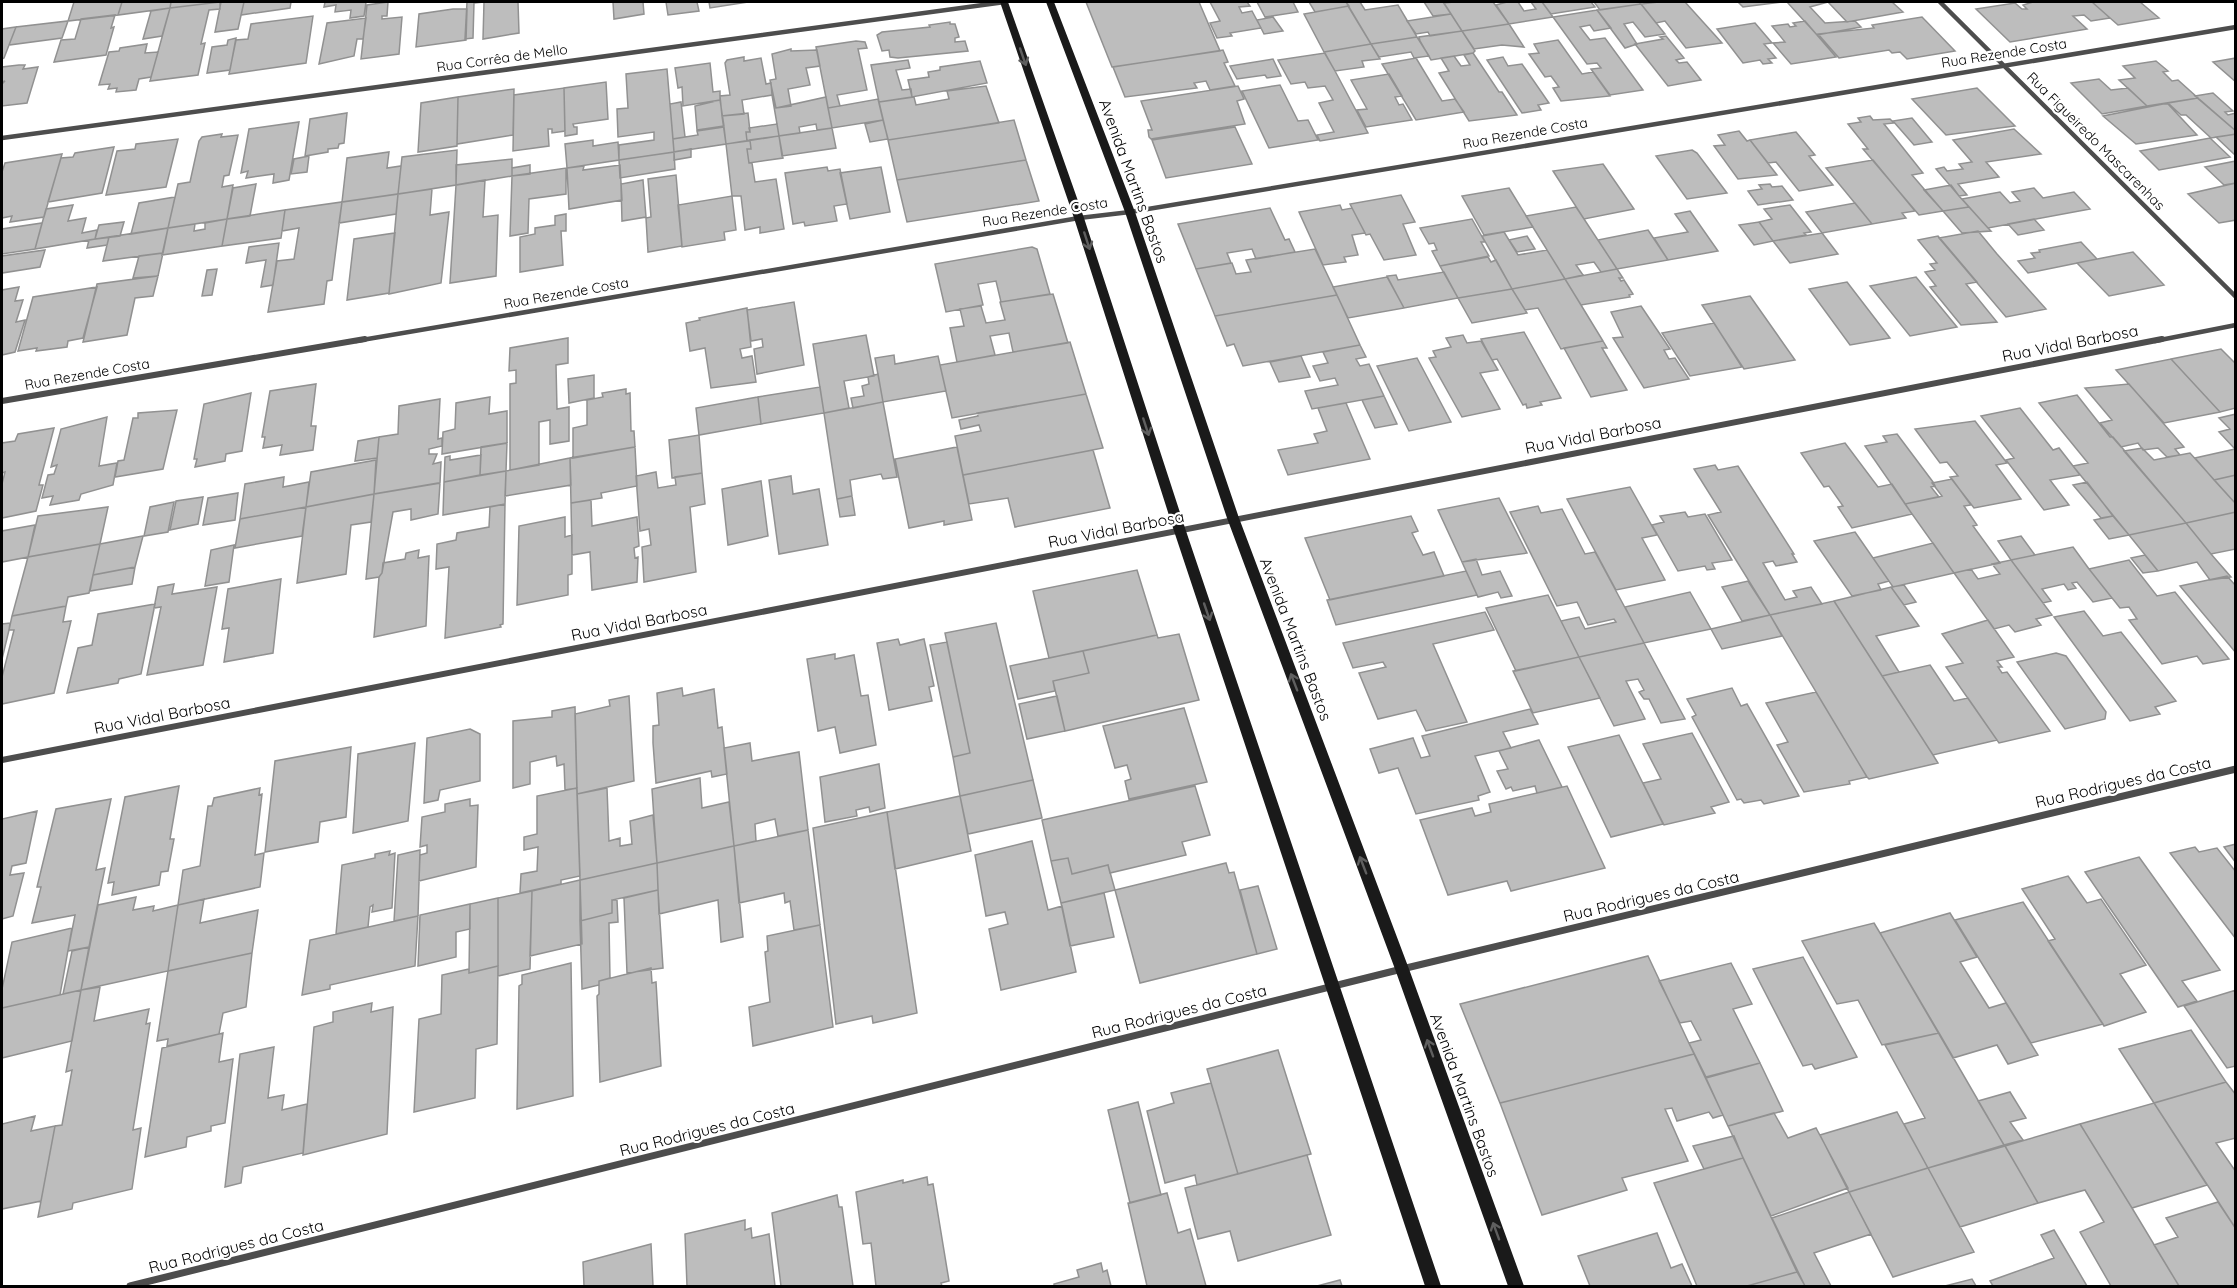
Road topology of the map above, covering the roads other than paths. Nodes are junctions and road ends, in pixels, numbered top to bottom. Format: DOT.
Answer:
graph roads {
  1 [pos="1004,2"];
  2 [pos="1050,2"];
  3 [pos="1940,2"];
  4 [pos="2235,27"];
  5 [pos="2003,65"];
  6 [pos="2,138"];
  7 [pos="1130,212"];
  8 [pos="1079,218"];
  9 [pos="2235,297"];
  10 [pos="2235,325"];
  11 [pos="2,401"];
  12 [pos="1233,518"];
  13 [pos="1180,531"];
  14 [pos="2,760"];
  15 [pos="2235,770"];
  16 [pos="1402,969"];
  17 [pos="1333,987"];
  18 [pos="130,1287"];
  19 [pos="1433,1287"];
  20 [pos="1516,1287"];
  1 -- 6 [label="street, Rua Corrêa de Mello"];
  1 -- 8 [label="street, one-way"];
  2 -- 7 [label="street, Avenida Martins Bastos"];
  3 -- 5 [label="street, Rua Figueiredo Mascarenhas"];
  4 -- 5 [label="street, Rua Rezende Costa"];
  5 -- 7 [label="street, Rua Rezende Costa"];
  5 -- 9 [label="street, Rua Figueiredo Mascarenhas"];
  7 -- 8 [label="street, Rua Rezende Costa"];
  7 -- 12 [label="street, Avenida Martins Bastos"];
  8 -- 11 [label="street, Rua Rezende Costa"];
  8 -- 13 [label="street, one-way"];
  10 -- 12 [label="street, Rua Vidal Barbosa"];
  12 -- 13 [label="street, Rua Vidal Barbosa"];
  16 -- 12 [label="street, Avenida Martins Bastos, one-way"];
  13 -- 14 [label="street, Rua Vidal Barbosa"];
  13 -- 17 [label="street, one-way"];
  15 -- 16 [label="street, Rua Rodrigues da Costa"];
  16 -- 17 [label="street, Rua Rodrigues da Costa"];
  20 -- 16 [label="street, Avenida Martins Bastos, one-way"];
  17 -- 18 [label="street, Rua Rodrigues da Costa"];
  17 -- 19 [label="street"];
}
